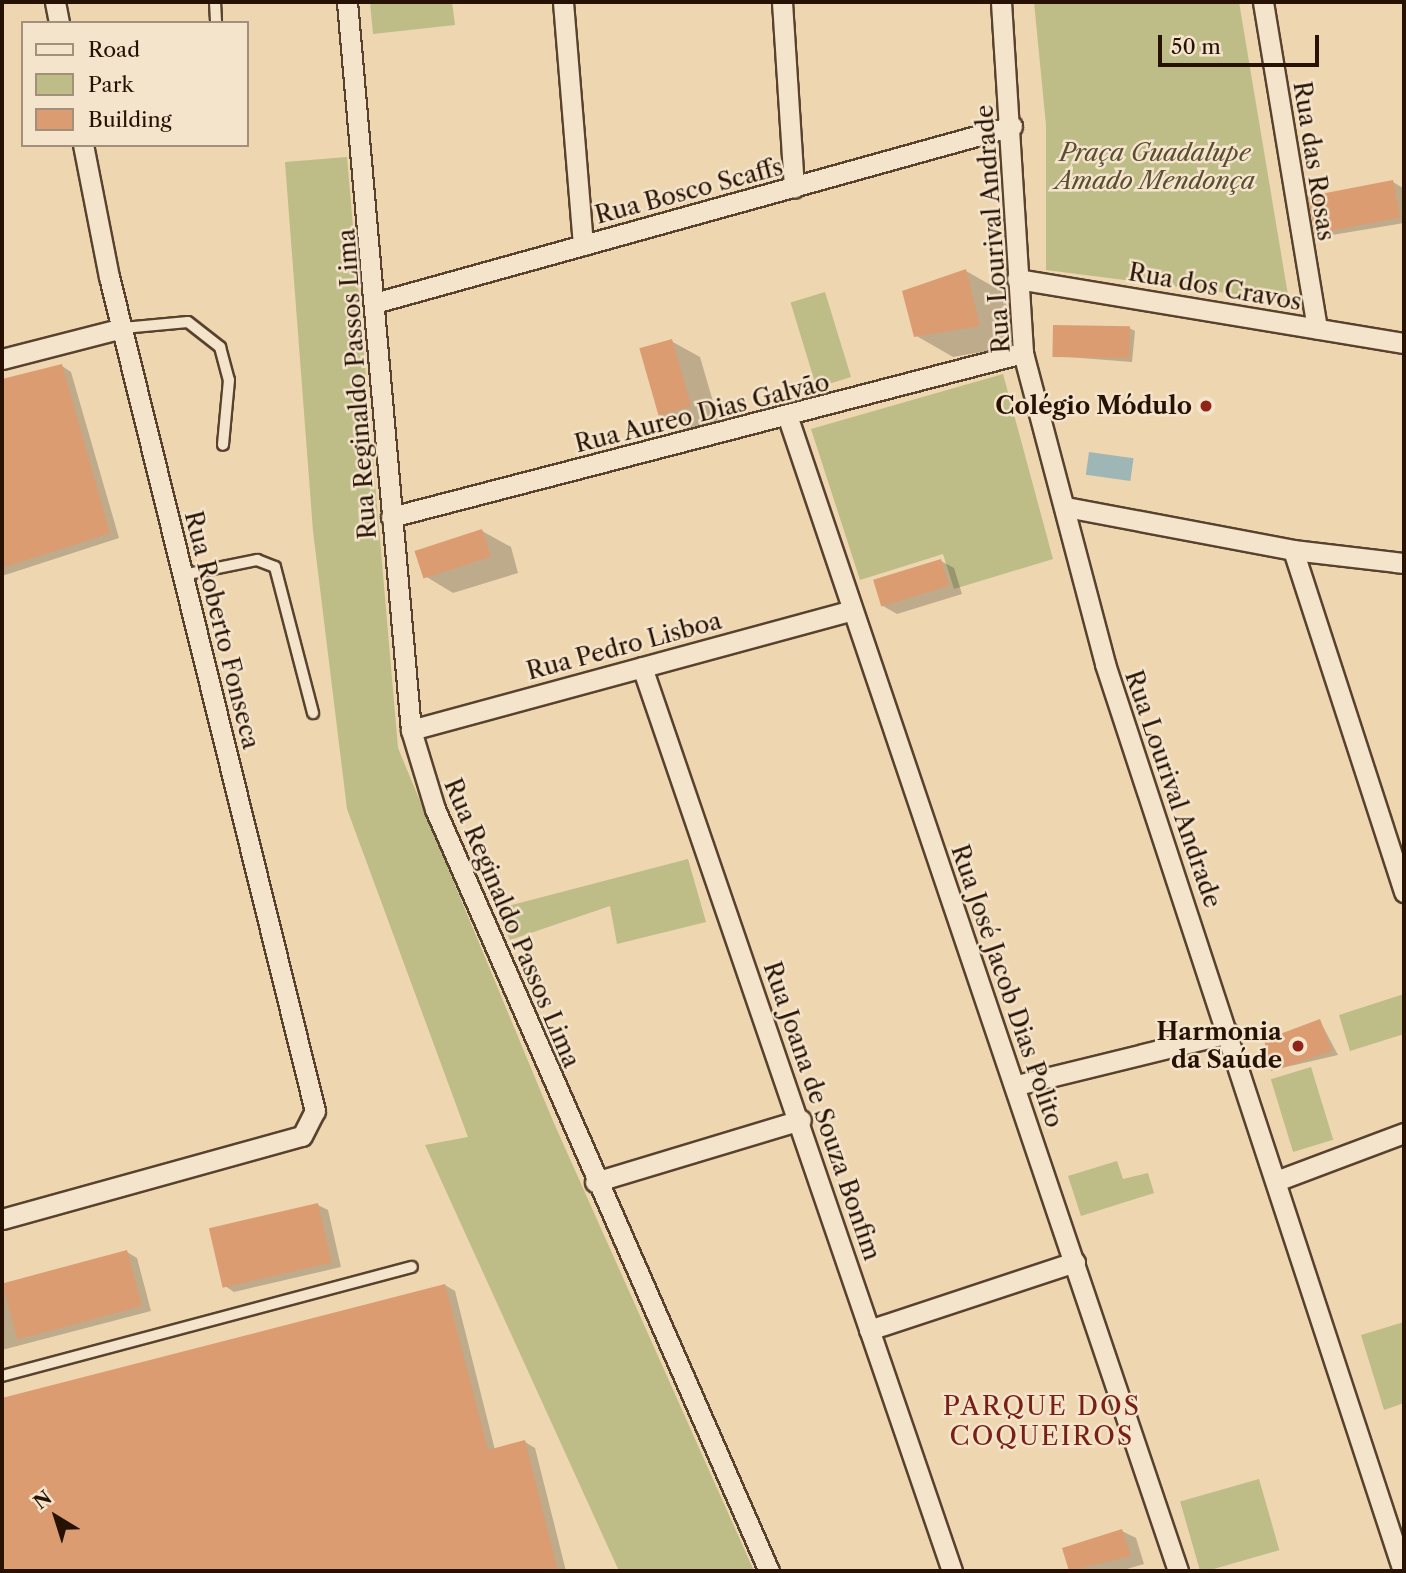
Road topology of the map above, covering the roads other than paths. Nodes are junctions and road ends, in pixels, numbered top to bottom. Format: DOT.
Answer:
graph roads {
  1 [pos="55,2"];
  2 [pos="215,2"];
  3 [pos="347,2"];
  4 [pos="563,2"];
  5 [pos="782,2"];
  6 [pos="1001,2"];
  7 [pos="1263,2"];
  8 [pos="59,21"];
  9 [pos="216,21"];
  10 [pos="1013,126"];
  11 [pos="83,147"];
  12 [pos="794,188"];
  13 [pos="583,245"];
  14 [pos="1017,279"];
  15 [pos="378,302"];
  16 [pos="123,328"];
  17 [pos="1317,329"];
  18 [pos="1404,342"];
  19 [pos="1023,353"];
  20 [pos="2,359"];
  21 [pos="788,418"];
  22 [pos="223,445"];
  23 [pos="1066,508"];
  24 [pos="391,517"];
  25 [pos="1293,550"];
  26 [pos="1404,564"];
  27 [pos="183,575"];
  28 [pos="849,611"];
  29 [pos="642,667"];
  30 [pos="313,713"];
  31 [pos="411,730"];
  32 [pos="1404,892"];
  33 [pos="1229,1034"];
  34 [pos="1017,1086"];
  35 [pos="801,1120"];
  36 [pos="1404,1133"];
  37 [pos="1276,1181"];
  38 [pos="595,1182"];
  39 [pos="2,1219"];
  40 [pos="1075,1262"];
  41 [pos="412,1267"];
  42 [pos="869,1329"];
  43 [pos="2,1376"];
  44 [pos="769,1571"];
  45 [pos="952,1571"];
  46 [pos="1178,1571"];
  47 [pos="1402,1571"];
  1 -- 8 [label="street"];
  2 -- 9 [label="lane"];
  3 -- 15 [label="street, Rua Reginaldo Passos Lima"];
  4 -- 13 [label="street"];
  5 -- 12 [label="street"];
  6 -- 10 [label="street, Rua Lourival Andrade"];
  7 -- 17 [label="street, Rua das Rosas"];
  10 -- 12 [label="street, Rua Bosco Scaffs"];
  10 -- 14 [label="street, Rua Lourival Andrade"];
  11 -- 16 [label="street, Rua Roberto Fonseca"];
  12 -- 13 [label="street, Rua Bosco Scaffs"];
  13 -- 15 [label="street, Rua Bosco Scaffs"];
  14 -- 17 [label="street, Rua dos Cravos"];
  14 -- 19 [label="street, Rua Lourival Andrade"];
  15 -- 24 [label="street, Rua Reginaldo Passos Lima"];
  16 -- 20 [label="street"];
  16 -- 22 [label="lane"];
  16 -- 27 [label="street, Rua Roberto Fonseca"];
  17 -- 18 [label="street, Rua dos Cravos"];
  19 -- 21 [label="street, Rua Aureo Dias Galvão"];
  19 -- 23 [label="street, Rua Lourival Andrade"];
  21 -- 24 [label="street, Rua Aureo Dias Galvão"];
  21 -- 28 [label="street, Rua José Jacob Dias Polito"];
  23 -- 25 [label="street"];
  23 -- 33 [label="street, Rua Lourival Andrade"];
  24 -- 31 [label="street, Rua Reginaldo Passos Lima"];
  25 -- 26 [label="street"];
  25 -- 32 [label="street"];
  27 -- 30 [label="lane"];
  27 -- 39 [label="street, Rua Roberto Fonseca"];
  28 -- 29 [label="street, Rua Pedro Lisboa"];
  28 -- 34 [label="street, Rua José Jacob Dias Polito"];
  29 -- 31 [label="street, Rua Pedro Lisboa"];
  29 -- 35 [label="street, Rua Joana de Souza Bonfim"];
  31 -- 38 [label="street, Rua Reginaldo Passos Lima"];
  33 -- 34 [label="street"];
  33 -- 37 [label="street, Rua Lourival Andrade"];
  34 -- 40 [label="street, Rua José Jacob Dias Polito"];
  35 -- 38 [label="street"];
  35 -- 42 [label="street, Rua Joana de Souza Bonfim"];
  36 -- 37 [label="street"];
  37 -- 47 [label="street, Rua Lourival Andrade"];
  38 -- 44 [label="street, Rua Reginaldo Passos Lima"];
  40 -- 42 [label="street"];
  40 -- 46 [label="street, Rua José Jacob Dias Polito"];
  41 -- 43 [label="lane"];
  42 -- 45 [label="street, Rua Joana de Souza Bonfim"];
}
